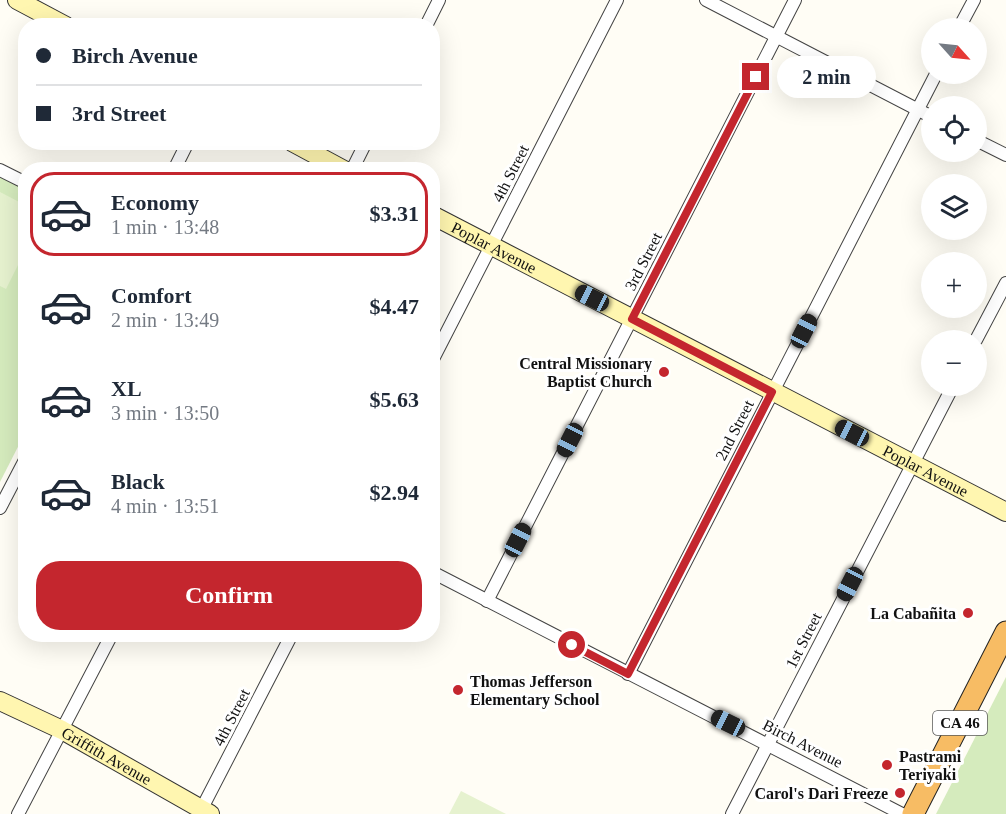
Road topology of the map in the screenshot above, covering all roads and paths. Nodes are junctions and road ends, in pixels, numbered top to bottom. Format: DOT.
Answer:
graph roads {
  1 [pos="17,0"];
  2 [pos="439,0"];
  3 [pos="617,0"];
  4 [pos="706,0"];
  5 [pos="795,0"];
  6 [pos="974,0"];
  7 [pos="51,18"];
  8 [pos="430,18"];
  9 [pos="964,18"];
  10 [pos="777,37"];
  11 [pos="931,84"];
  12 [pos="917,110"];
  13 [pos="921,112"];
  14 [pos="987,146"];
  15 [pos="307,150"];
  16 [pos="1006,155"];
  17 [pos="329,162"];
  18 [pos="0,170"];
  19 [pos="18,179"];
  20 [pos="440,219"];
  21 [pos="491,246"];
  22 [pos="1006,283"];
  23 [pos="632,319"];
  24 [pos="981,330"];
  25 [pos="440,345"];
  26 [pos="772,392"];
  27 [pos="948,396"];
  28 [pos="912,464"];
  29 [pos="18,473"];
  30 [pos="0,508"];
  31 [pos="1006,512"];
  32 [pos="440,576"];
  33 [pos="487,601"];
  34 [pos="1006,632"];
  35 [pos="108,642"];
  36 [pos="287,642"];
  37 [pos="628,674"];
  38 [pos="0,701"];
  39 [pos="62,730"];
  40 [pos="768,743"];
  41 [pos="204,813"];
  42 [pos="18,814"];
  43 [pos="732,814"];
  44 [pos="902,814"];
  45 [pos="913,814"];
  1 -- 7 [label="main road"];
  2 -- 8 [label="street"];
  3 -- 21 [label="street, 4th Street"];
  4 -- 10 [label="street"];
  5 -- 10 [label="street, 3rd Street"];
  6 -- 9 [label="street"];
  10 -- 12 [label="street"];
  10 -- 23 [label="street, 3rd Street"];
  11 -- 12 [label="street, 2nd Street"];
  12 -- 13 [label="street"];
  12 -- 26 [label="street, 2nd Street"];
  14 -- 16 [label="street"];
  15 -- 17 [label="main road"];
  18 -- 19 [label="street"];
  20 -- 21 [label="main road, Poplar Avenue"];
  21 -- 23 [label="main road, Poplar Avenue"];
  21 -- 25 [label="street, 4th Street"];
  22 -- 24 [label="street"];
  23 -- 26 [label="main road, Poplar Avenue"];
  23 -- 33 [label="street, 3rd Street"];
  26 -- 28 [label="main road, Poplar Avenue"];
  26 -- 37 [label="street, 2nd Street"];
  27 -- 28 [label="street, 1st Street"];
  28 -- 31 [label="main road, Poplar Avenue"];
  28 -- 40 [label="street, 1st Street"];
  29 -- 30 [label="street"];
  32 -- 33 [label="street, Birch Avenue"];
  33 -- 37 [label="street, Birch Avenue"];
  34 -- 45 [label="highway, CA 46"];
  35 -- 39 [label="street"];
  36 -- 41 [label="street, 4th Street"];
  37 -- 40 [label="street, Birch Avenue"];
  38 -- 39 [label="main road, Griffith Avenue"];
  39 -- 41 [label="main road, Griffith Avenue"];
  39 -- 42 [label="street"];
  40 -- 43 [label="street, 1st Street"];
  40 -- 44 [label="street, Birch Avenue"];
}
